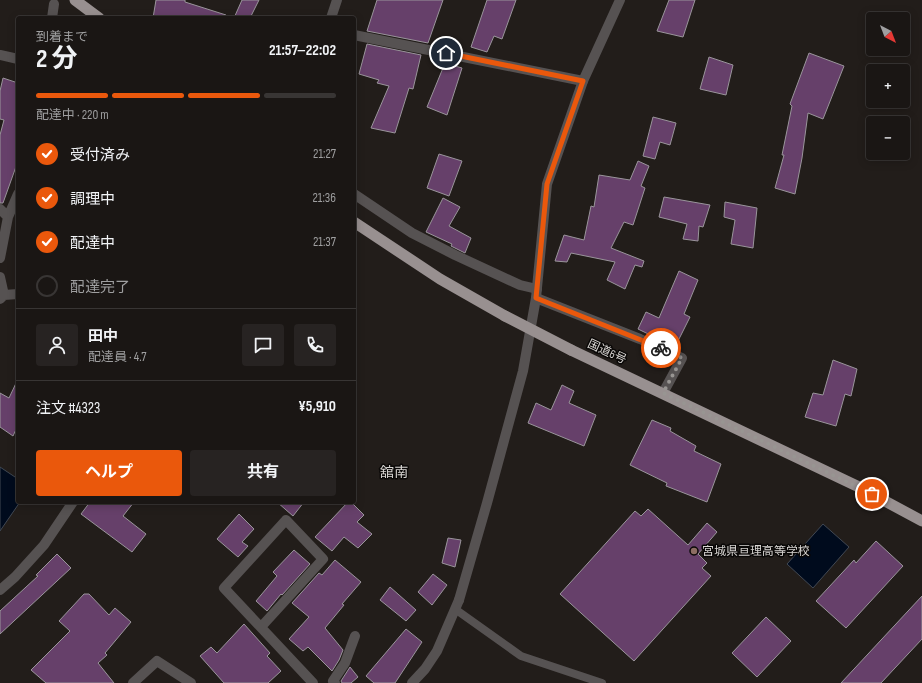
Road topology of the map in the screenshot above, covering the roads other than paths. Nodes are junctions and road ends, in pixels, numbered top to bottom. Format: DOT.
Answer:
graph roads {
  1 [pos="75,0"];
  2 [pos="337,0"];
  3 [pos="620,0"];
  4 [pos="54,4"];
  5 [pos="52,16"];
  6 [pos="96,16"];
  7 [pos="332,16"];
  8 [pos="356,34"];
  9 [pos="0,55"];
  10 [pos="16,59"];
  11 [pos="583,81"];
  12 [pos="356,195"];
  13 [pos="16,199"];
  14 [pos="0,209"];
  15 [pos="8,217"];
  16 [pos="356,223"];
  17 [pos="0,258"];
  18 [pos="0,278"];
  19 [pos="16,294"];
  20 [pos="536,294"];
  21 [pos="2,297"];
  22 [pos="663,393"];
  23 [pos="72,504"];
  24 [pos="922,521"];
  25 [pos="0,590"];
  26 [pos="457,604"];
  27 [pos="260,627"];
  28 [pos="355,636"];
  29 [pos="133,683"];
  30 [pos="191,683"];
  31 [pos="313,683"];
  32 [pos="335,683"];
  33 [pos="412,683"];
  34 [pos="602,683"];
  1 -- 6 [label="highway"];
  2 -- 7 [label="street"];
  3 -- 11 [label="street"];
  4 -- 5 [label="street"];
  8 -- 11 [label="street"];
  9 -- 10 [label="street"];
  11 -- 20 [label="street"];
  12 -- 20 [label="street"];
  13 -- 15 [label="street"];
  14 -- 15 [label="street"];
  15 -- 17 [label="street"];
  16 -- 22 [label="highway, 国道6号, bridge"];
  18 -- 21 [label="street"];
  19 -- 21 [label="street"];
  20 -- 22 [label="street"];
  20 -- 26 [label="street"];
  22 -- 24 [label="highway, 国道6号"];
  23 -- 25 [label="street"];
  26 -- 33 [label="street"];
  26 -- 34 [label="lane"];
  27 -- 27 [label="street"];
  27 -- 31 [label="street"];
  28 -- 32 [label="street"];
  29 -- 30 [label="street"];
}
